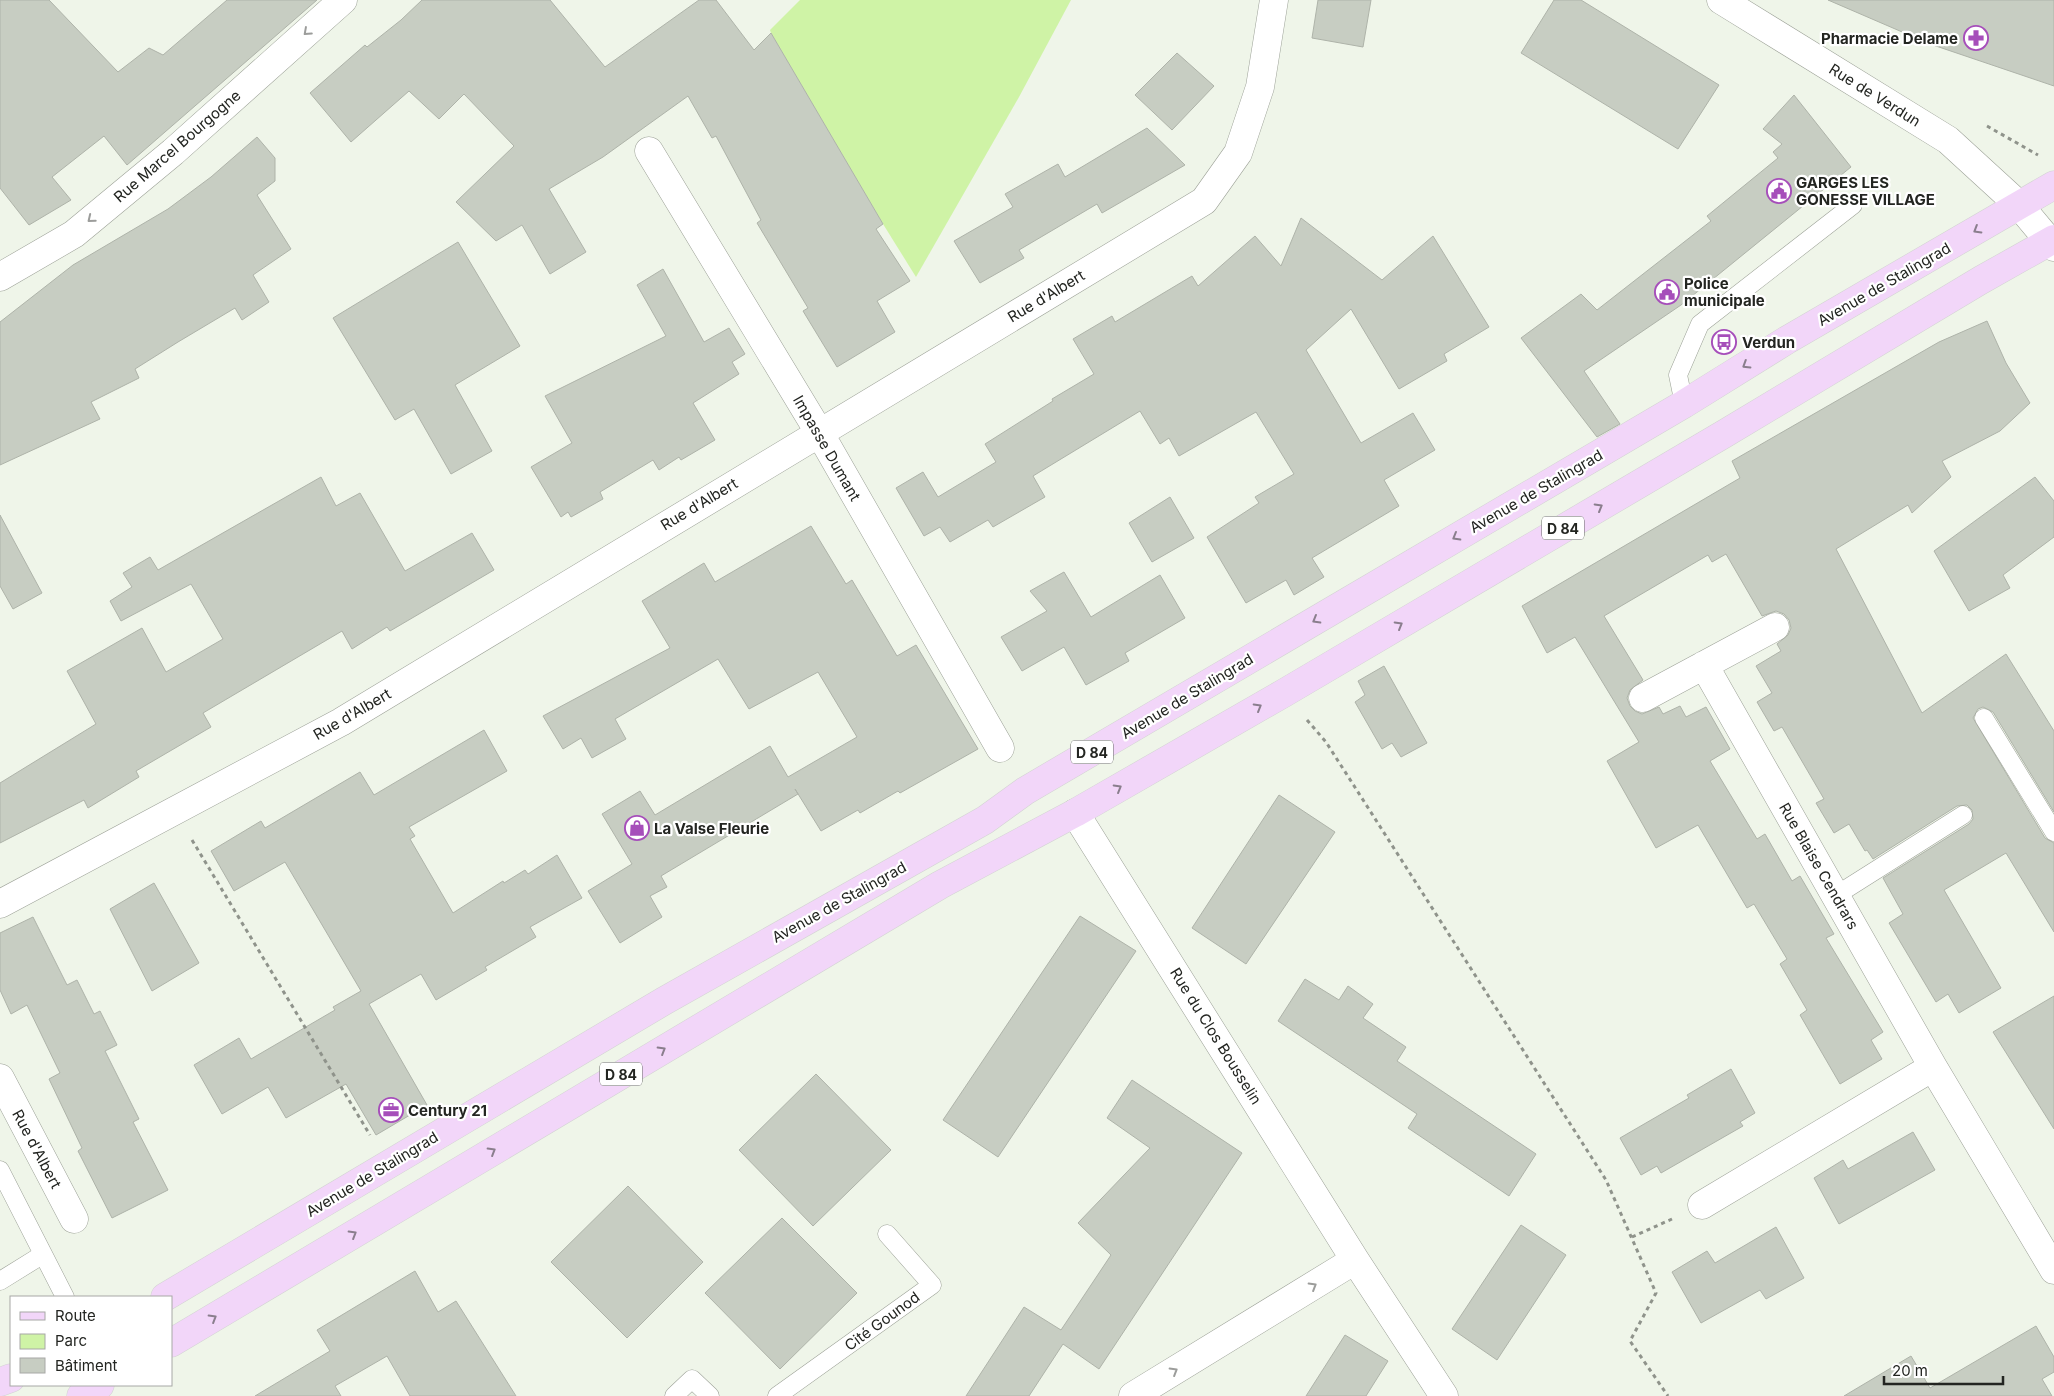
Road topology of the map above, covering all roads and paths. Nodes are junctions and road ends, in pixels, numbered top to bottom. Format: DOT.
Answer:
graph roads {
  1 [pos="343,0"];
  2 [pos="1274,0"];
  3 [pos="1721,0"];
  4 [pos="649,151"];
  5 [pos="2054,185"];
  6 [pos="1853,205"];
  7 [pos="2019,205"];
  8 [pos="2053,243"];
  9 [pos="0,277"];
  10 [pos="1684,404"];
  11 [pos="819,432"];
  12 [pos="1775,627"];
  13 [pos="1704,665"];
  14 [pos="1284,693"];
  15 [pos="1642,698"];
  16 [pos="1984,718"];
  17 [pos="1000,748"];
  18 [pos="175,810"];
  19 [pos="1075,813"];
  20 [pos="1963,815"];
  21 [pos="2054,832"];
  22 [pos="1835,896"];
  23 [pos="0,904"];
  24 [pos="1933,1067"];
  25 [pos="0,1078"];
  26 [pos="388,1165"];
  27 [pos="0,1170"];
  28 [pos="1702,1205"];
  29 [pos="74,1219"];
  30 [pos="887,1234"];
  31 [pos="1632,1237"];
  32 [pos="42,1255"];
  33 [pos="1355,1260"];
  34 [pos="2054,1270"];
  35 [pos="0,1281"];
  36 [pos="64,1296"];
  37 [pos="167,1296"];
  38 [pos="172,1342"];
  39 [pos="98,1386"];
  40 [pos="81,1396"];
  41 [pos="674,1396"];
  42 [pos="710,1396"];
  43 [pos="777,1396"];
  44 [pos="1133,1396"];
  45 [pos="1444,1396"];
  46 [pos="1668,1396"];
  1 -- 9 [label="street, Rue Marcel Bourgogne, one-way"];
  2 -- 11 [label="street, Rue d'Albert"];
  3 -- 7 [label="street, Rue de Verdun"];
  4 -- 11 [label="street, Impasse Dumant"];
  5 -- 7 [label="main road, Avenue de Stalingrad / D 84"];
  6 -- 10 [label="lane"];
  7 -- 8 [label="street, Rue de Verdun"];
  7 -- 10 [label="main road, Avenue de Stalingrad / D 84, one-way"];
  14 -- 8 [label="main road, D 84, one-way"];
  10 -- 26 [label="main road, Avenue de Stalingrad / D 84, one-way"];
  11 -- 17 [label="street, Impasse Dumant"];
  11 -- 18 [label="street, Rue d'Albert"];
  12 -- 13 [label="street"];
  13 -- 15 [label="street"];
  13 -- 22 [label="street, Rue Blaise Cendrars"];
  19 -- 14 [label="main road, D 84, one-way"];
  14 -- 31 [label="path"];
  16 -- 21 [label="lane"];
  18 -- 23 [label="street, Rue d'Albert"];
  18 -- 26 [label="path"];
  19 -- 33 [label="street, Rue du Clos Bousselin"];
  38 -- 19 [label="main road, D 84, one-way"];
  20 -- 22 [label="lane"];
  22 -- 24 [label="street, Rue Blaise Cendrars"];
  24 -- 28 [label="street"];
  24 -- 34 [label="street, Rue Blaise Cendrars"];
  25 -- 29 [label="street, Rue d'Albert"];
  26 -- 37 [label="main road, Avenue de Stalingrad / D 84"];
  27 -- 32 [label="lane"];
  28 -- 31 [label="path"];
  30 -- 43 [label="lane, Cité Gounod"];
  31 -- 46 [label="path"];
  32 -- 35 [label="lane"];
  32 -- 36 [label="lane"];
  44 -- 33 [label="street, one-way"];
  33 -- 45 [label="street, Rue du Clos Bousselin"];
  39 -- 40 [label="main road"];
  41 -- 42 [label="lane"];
}
